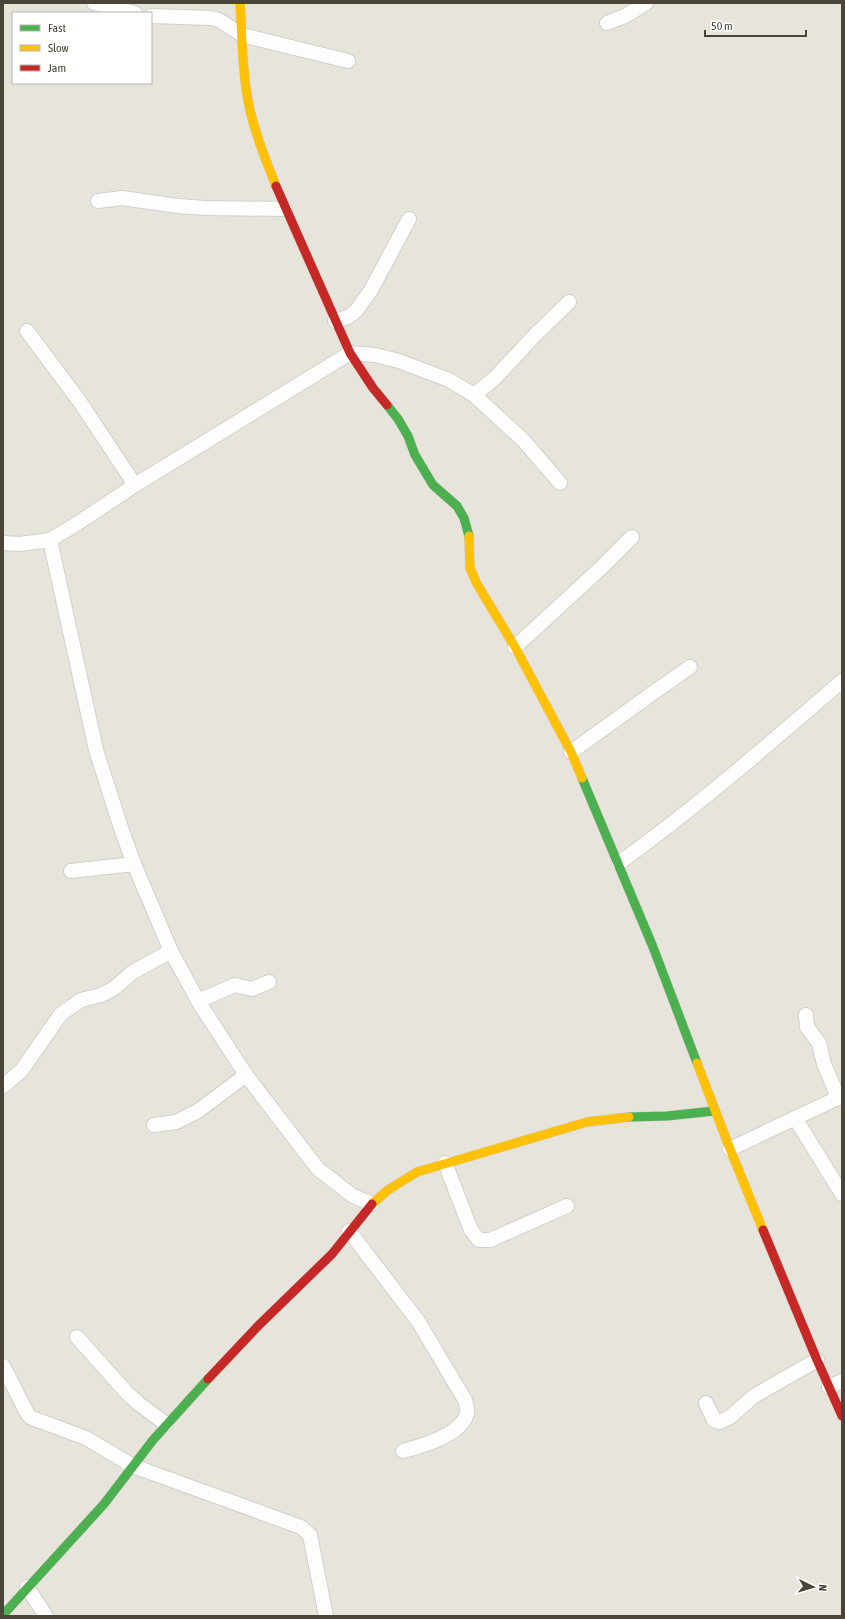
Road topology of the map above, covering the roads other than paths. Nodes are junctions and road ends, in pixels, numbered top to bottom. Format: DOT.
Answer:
graph roads {
  1 [pos="94,3"];
  2 [pos="240,3"];
  3 [pos="646,3"];
  4 [pos="132,12"];
  5 [pos="152,16"];
  6 [pos="607,23"];
  7 [pos="242,35"];
  8 [pos="348,61"];
  9 [pos="98,201"];
  10 [pos="285,209"];
  11 [pos="409,219"];
  12 [pos="569,302"];
  13 [pos="335,321"];
  14 [pos="27,331"];
  15 [pos="350,353"];
  16 [pos="474,395"];
  17 [pos="560,483"];
  18 [pos="134,485"];
  19 [pos="632,537"];
  20 [pos="50,540"];
  21 [pos="3,543"];
  22 [pos="515,647"];
  23 [pos="690,668"];
  24 [pos="842,681"];
  25 [pos="571,752"];
  26 [pos="619,863"];
  27 [pos="134,864"];
  28 [pos="70,871"];
  29 [pos="171,951"];
  30 [pos="269,982"];
  31 [pos="198,1001"];
  32 [pos="806,1015"];
  33 [pos="246,1075"];
  34 [pos="3,1086"];
  35 [pos="840,1097"];
  36 [pos="714,1111"];
  37 [pos="795,1118"];
  38 [pos="154,1125"];
  39 [pos="730,1149"];
  40 [pos="445,1163"];
  41 [pos="842,1194"];
  42 [pos="372,1204"];
  43 [pos="568,1206"];
  44 [pos="349,1232"];
  45 [pos="77,1337"];
  46 [pos="817,1360"];
  47 [pos="3,1366"];
  48 [pos="836,1384"];
  49 [pos="706,1403"];
  50 [pos="842,1416"];
  51 [pos="166,1424"];
  52 [pos="403,1451"];
  53 [pos="133,1466"];
  54 [pos="27,1587"];
  55 [pos="3,1615"];
  56 [pos="46,1616"];
  57 [pos="326,1616"];
  1 -- 4 [label="street"];
  2 -- 7 [label="street"];
  3 -- 6 [label="street"];
  5 -- 7 [label="street"];
  7 -- 8 [label="street"];
  7 -- 10 [label="street"];
  9 -- 10 [label="street"];
  10 -- 13 [label="street"];
  11 -- 13 [label="street"];
  12 -- 16 [label="street"];
  13 -- 15 [label="street"];
  14 -- 18 [label="street"];
  15 -- 16 [label="street"];
  15 -- 18 [label="street"];
  15 -- 22 [label="street"];
  16 -- 17 [label="street"];
  18 -- 20 [label="street"];
  19 -- 22 [label="street"];
  20 -- 21 [label="street"];
  20 -- 27 [label="street"];
  22 -- 25 [label="street"];
  23 -- 25 [label="street"];
  24 -- 26 [label="street"];
  25 -- 26 [label="street"];
  26 -- 36 [label="street"];
  27 -- 28 [label="street"];
  27 -- 29 [label="street"];
  29 -- 31 [label="street"];
  29 -- 34 [label="street"];
  30 -- 31 [label="street"];
  31 -- 33 [label="street"];
  32 -- 35 [label="street"];
  33 -- 38 [label="street"];
  33 -- 42 [label="street"];
  35 -- 37 [label="street"];
  36 -- 39 [label="street"];
  36 -- 40 [label="street"];
  37 -- 39 [label="street"];
  37 -- 41 [label="street"];
  39 -- 46 [label="street"];
  40 -- 42 [label="street"];
  40 -- 43 [label="street"];
  42 -- 44 [label="street"];
  44 -- 51 [label="street"];
  44 -- 52 [label="street"];
  45 -- 51 [label="street"];
  46 -- 48 [label="street"];
  46 -- 49 [label="street"];
  47 -- 53 [label="street"];
  48 -- 50 [label="street"];
  51 -- 53 [label="street"];
  53 -- 54 [label="street"];
  53 -- 57 [label="street"];
  54 -- 55 [label="street"];
  54 -- 56 [label="street"];
}
